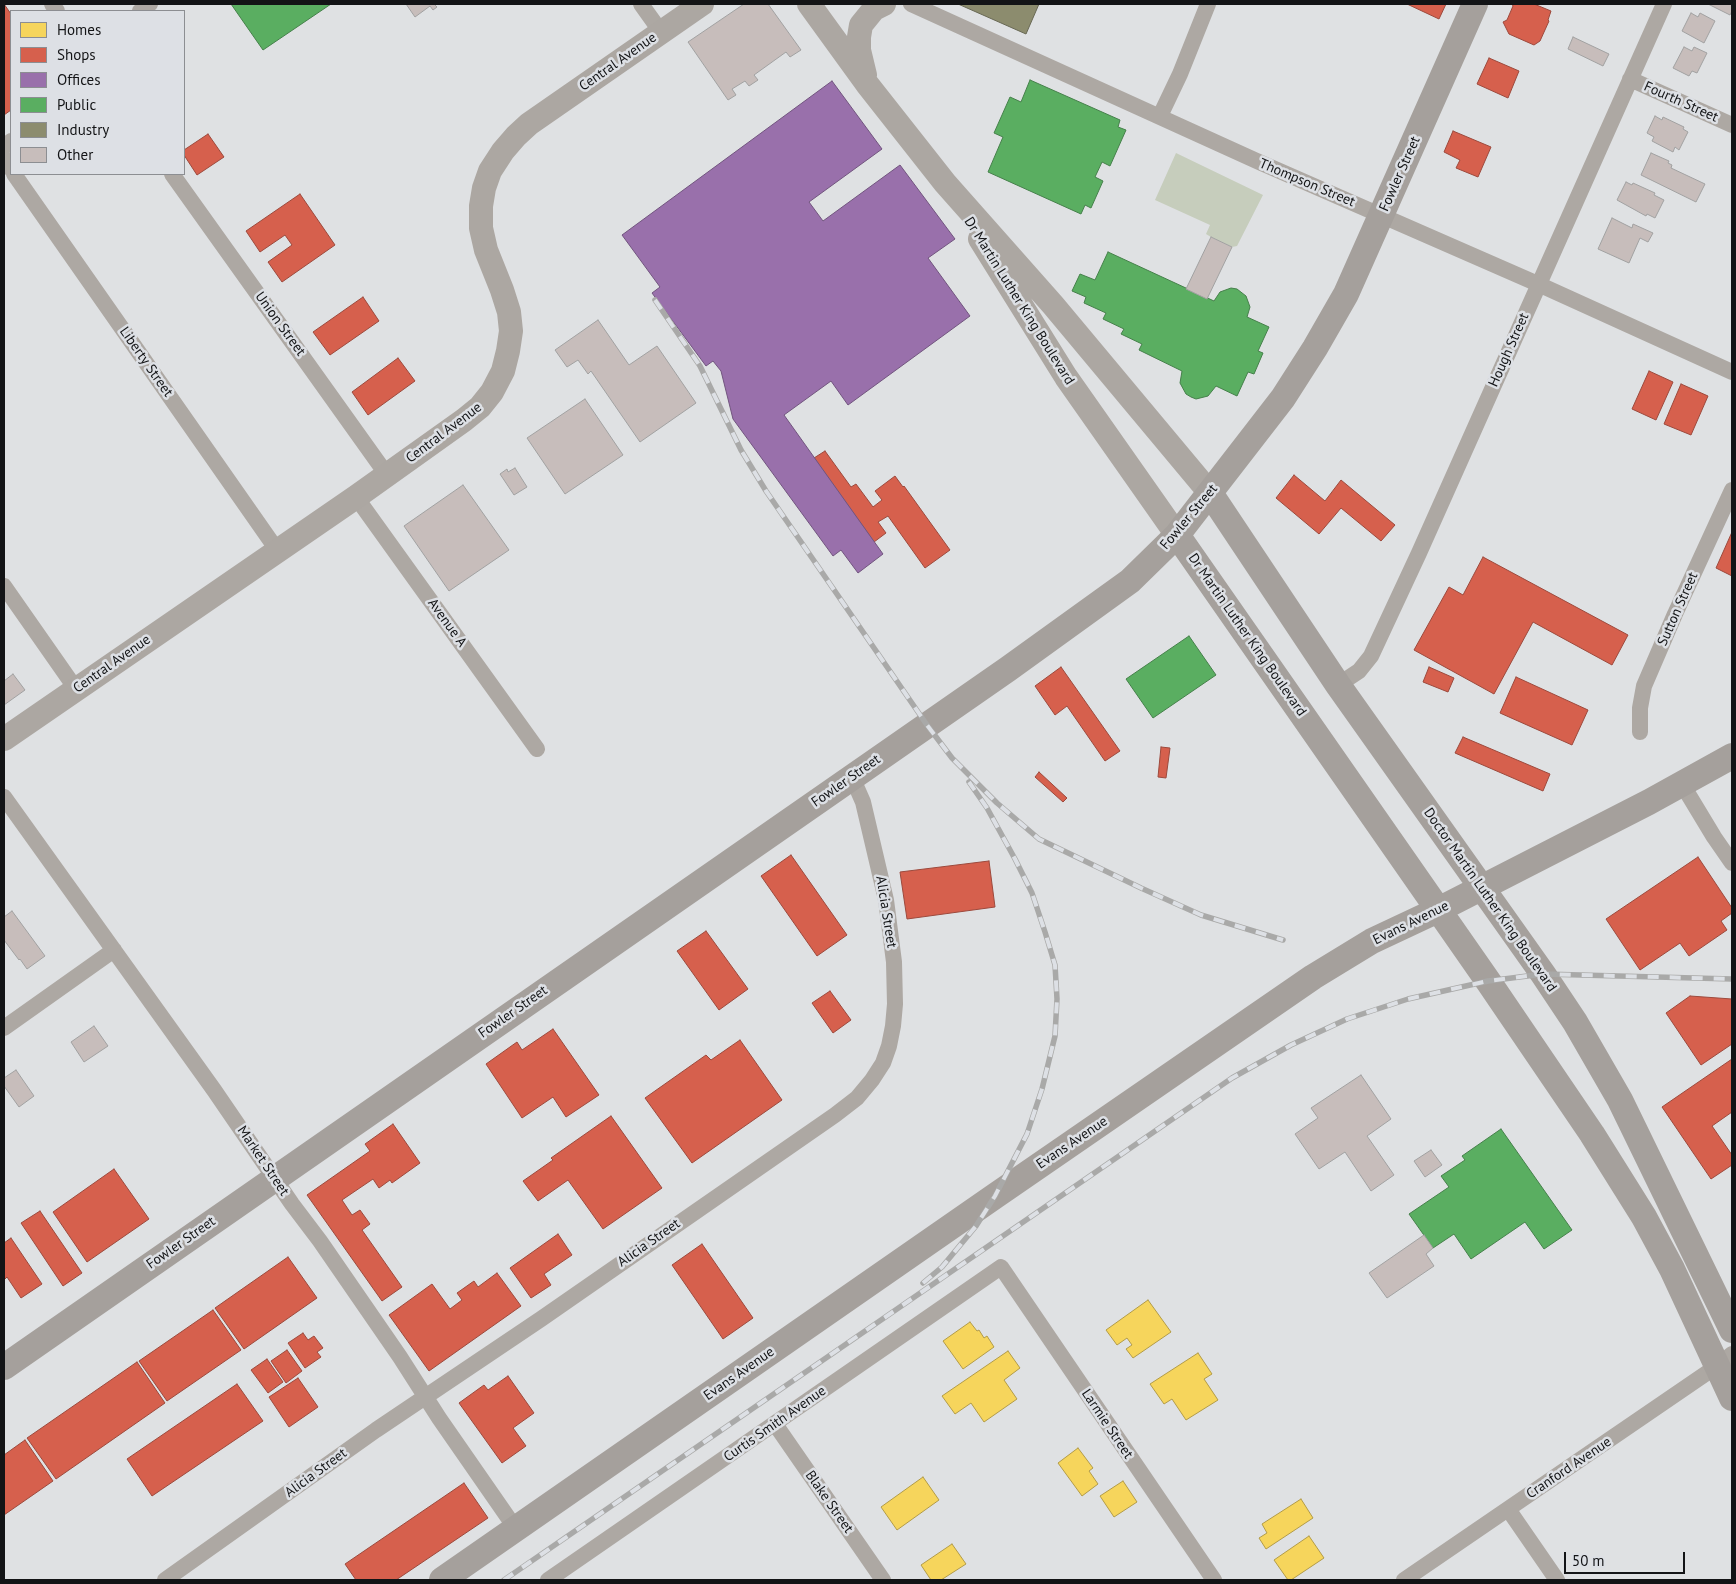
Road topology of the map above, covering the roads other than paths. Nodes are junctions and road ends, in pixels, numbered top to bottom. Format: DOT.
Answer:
graph roads {
  1 [pos="641,4"];
  2 [pos="702,4"];
  3 [pos="809,4"];
  4 [pos="884,4"];
  5 [pos="911,4"];
  6 [pos="1208,4"];
  7 [pos="1475,4"];
  8 [pos="1664,4"];
  9 [pos="661,32"];
  10 [pos="1630,79"];
  11 [pos="867,84"];
  12 [pos="1160,116"];
  13 [pos="1732,125"];
  14 [pos="15,175"];
  15 [pos="173,175"];
  16 [pos="945,183"];
  17 [pos="1382,215"];
  18 [pos="1538,284"];
  19 [pos="1029,318"];
  20 [pos="1732,372"];
  21 [pos="1163,436"];
  22 [pos="387,475"];
  23 [pos="1732,490"];
  24 [pos="1210,492"];
  25 [pos="356,496"];
  26 [pos="1177,535"];
  27 [pos="277,550"];
  28 [pos="4,586"];
  29 [pos="1338,685"];
  30 [pos="76,689"];
  31 [pos="1640,732"];
  32 [pos="4,739"];
  33 [pos="537,748"];
  34 [pos="1732,756"];
  35 [pos="852,777"];
  36 [pos="1682,784"];
  37 [pos="4,797"];
  38 [pos="1732,863"];
  39 [pos="1482,887"];
  40 [pos="1438,910"];
  41 [pos="114,950"];
  42 [pos="4,1028"];
  43 [pos="274,1178"];
  44 [pos="1001,1267"];
  45 [pos="1732,1330"];
  46 [pos="1725,1360"];
  47 [pos="4,1367"];
  48 [pos="425,1397"];
  49 [pos="1732,1398"];
  50 [pos="774,1424"];
  51 [pos="1508,1509"];
  52 [pos="516,1529"];
  53 [pos="165,1580"];
  54 [pos="442,1580"];
  55 [pos="550,1580"];
  56 [pos="883,1580"];
  57 [pos="1214,1580"];
  58 [pos="1404,1580"];
  59 [pos="1557,1580"];
  1 -- 9 [label="street"];
  2 -- 9 [label="main road, Central Avenue"];
  3 -- 11 [label="main road, Dr Martin Luther King Boulevard"];
  4 -- 11 [label="main road"];
  5 -- 12 [label="street, Thompson Street"];
  6 -- 12 [label="street"];
  7 -- 17 [label="main road, Fowler Street"];
  8 -- 10 [label="street, Hough Street"];
  9 -- 22 [label="main road, Central Avenue"];
  10 -- 13 [label="street, Fourth Street"];
  10 -- 18 [label="street, Hough Street"];
  11 -- 16 [label="main road, Dr Martin Luther King Boulevard"];
  12 -- 17 [label="street, Thompson Street"];
  14 -- 27 [label="street, Liberty Street"];
  15 -- 22 [label="street, Union Street"];
  16 -- 19 [label="main road, Dr Martin Luther King Boulevard"];
  16 -- 21 [label="main road, Dr Martin Luther King Boulevard"];
  17 -- 18 [label="street, Thompson Street"];
  17 -- 24 [label="main road, Fowler Street"];
  18 -- 20 [label="street, Thompson Street"];
  18 -- 29 [label="street, Hough Street"];
  19 -- 21 [label="main road"];
  19 -- 26 [label="main road, Dr Martin Luther King Boulevard"];
  21 -- 24 [label="main road, Dr Martin Luther King Boulevard"];
  22 -- 25 [label="main road, Central Avenue"];
  23 -- 31 [label="street, Sutton Street"];
  24 -- 26 [label="main road, Fowler Street"];
  24 -- 29 [label="main road, Doctor Martin Luther King Boulevard"];
  25 -- 27 [label="main road, Central Avenue"];
  25 -- 33 [label="street, Avenue A"];
  26 -- 35 [label="main road, Fowler Street"];
  26 -- 40 [label="main road, Dr Martin Luther King Boulevard"];
  27 -- 30 [label="main road, Central Avenue"];
  28 -- 30 [label="street"];
  29 -- 39 [label="main road, Doctor Martin Luther King Boulevard"];
  30 -- 32 [label="main road, Central Avenue"];
  34 -- 36 [label="main road, Evans Avenue"];
  35 -- 43 [label="main road, Fowler Street"];
  35 -- 48 [label="street, Alicia Street"];
  36 -- 38 [label="street"];
  36 -- 39 [label="main road, Evans Avenue"];
  37 -- 41 [label="street, Market Street"];
  39 -- 40 [label="main road, Evans Avenue"];
  39 -- 45 [label="main road, Doctor Martin Luther King Boulevard"];
  40 -- 46 [label="main road"];
  40 -- 52 [label="main road, Evans Avenue"];
  41 -- 42 [label="street"];
  41 -- 43 [label="street, Market Street"];
  43 -- 47 [label="main road, Fowler Street"];
  43 -- 48 [label="street, Market Street"];
  44 -- 50 [label="street, Curtis Smith Avenue"];
  44 -- 57 [label="street, Larmie Street"];
  46 -- 49 [label="main road"];
  46 -- 51 [label="street, Cranford Avenue"];
  48 -- 52 [label="street, Market Street"];
  48 -- 53 [label="street, Alicia Street"];
  50 -- 55 [label="street, Curtis Smith Avenue"];
  50 -- 56 [label="street, Blake Street"];
  51 -- 58 [label="street, Cranford Avenue"];
  51 -- 59 [label="street"];
  52 -- 54 [label="main road, Evans Avenue"];
}
